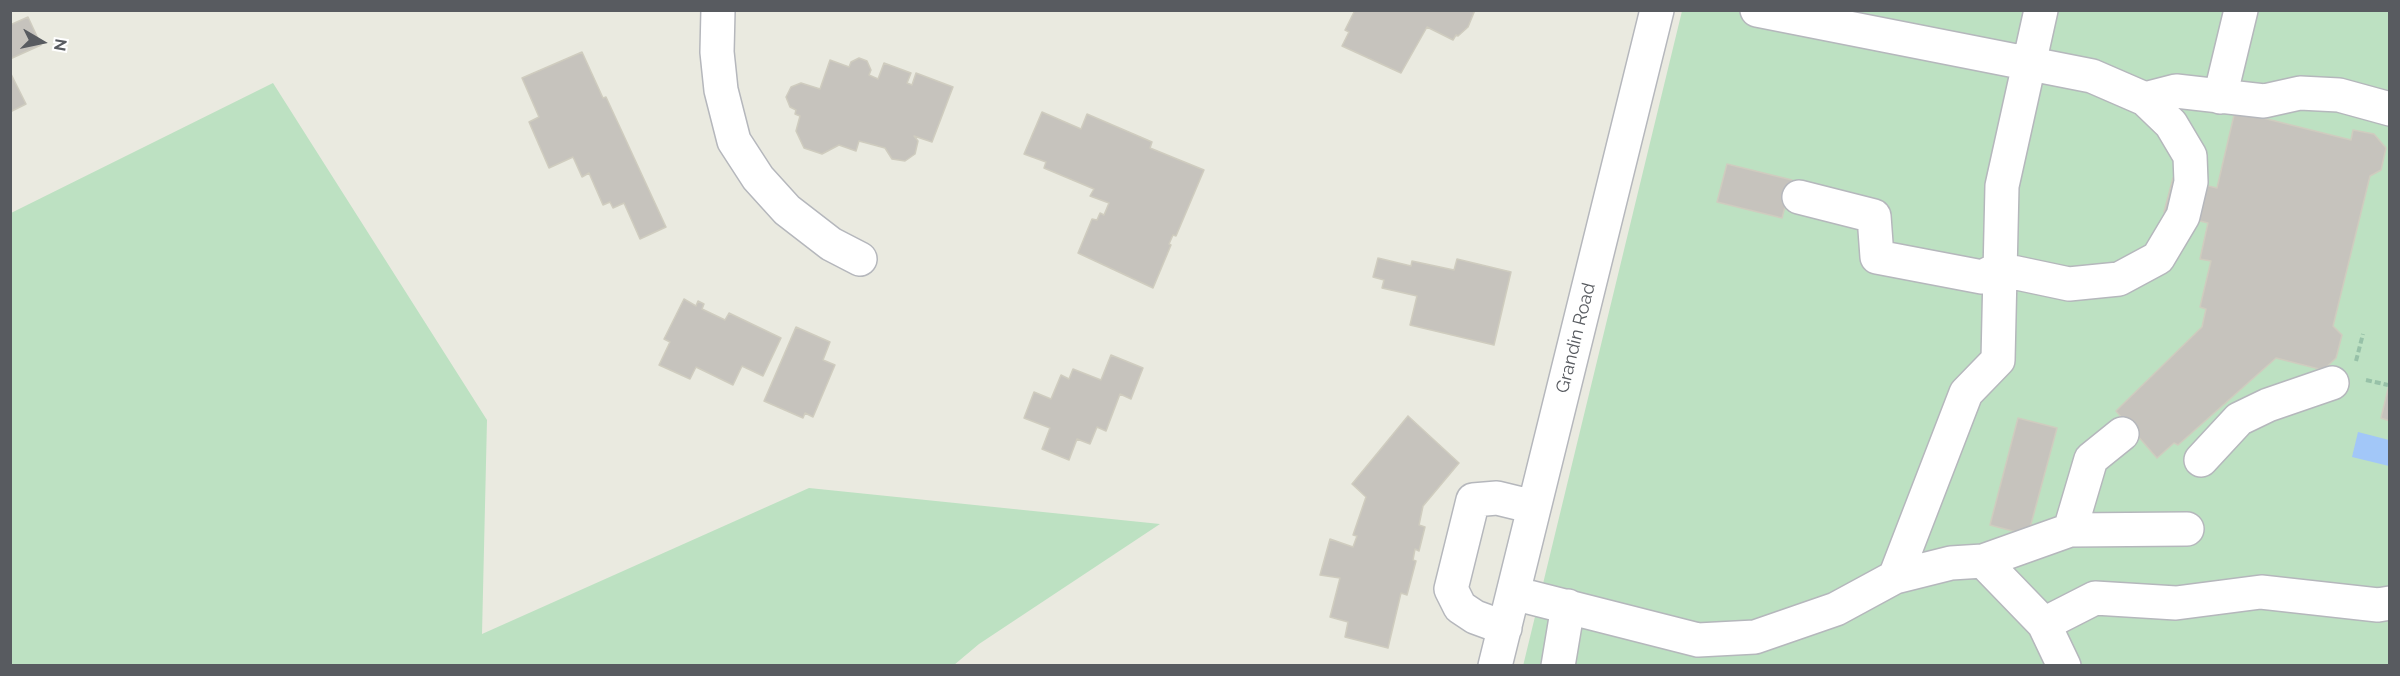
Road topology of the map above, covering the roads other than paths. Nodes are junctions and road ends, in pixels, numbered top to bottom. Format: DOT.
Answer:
graph roads {
  1 [pos="718,10"];
  2 [pos="1657,10"];
  3 [pos="1757,10"];
  4 [pos="2041,10"];
  5 [pos="2241,10"];
  6 [pos="2030,66"];
  7 [pos="2220,97"];
  8 [pos="2145,99"];
  9 [pos="2390,109"];
  10 [pos="1799,197"];
  11 [pos="860,259"];
  12 [pos="1998,269"];
  13 [pos="2347,381"];
  14 [pos="2122,434"];
  15 [pos="2200,460"];
  16 [pos="1534,507"];
  17 [pos="2187,529"];
  18 [pos="2070,530"];
  19 [pos="1983,561"];
  20 [pos="1895,578"];
  21 [pos="1513,593"];
  22 [pos="2390,603"];
  23 [pos="1568,606"];
  24 [pos="2044,624"];
  25 [pos="1505,627"];
  26 [pos="1495,666"];
  27 [pos="1558,666"];
  28 [pos="2064,666"];
  1 -- 11 [label="street"];
  2 -- 16 [label="street, Grandin Road"];
  3 -- 6 [label="street"];
  4 -- 6 [label="street"];
  5 -- 7 [label="street"];
  6 -- 8 [label="street"];
  6 -- 12 [label="street"];
  7 -- 8 [label="street"];
  7 -- 9 [label="street"];
  8 -- 12 [label="street"];
  10 -- 12 [label="street"];
  12 -- 20 [label="street"];
  13 -- 15 [label="street"];
  14 -- 18 [label="street"];
  16 -- 21 [label="street, Grandin Road"];
  16 -- 25 [label="street"];
  17 -- 18 [label="street"];
  18 -- 19 [label="street"];
  19 -- 20 [label="street"];
  19 -- 24 [label="street"];
  20 -- 23 [label="street"];
  21 -- 23 [label="street"];
  21 -- 25 [label="street, Grandin Road"];
  22 -- 24 [label="street"];
  23 -- 27 [label="street"];
  24 -- 28 [label="street"];
  25 -- 26 [label="street, Grandin Road"];
}
